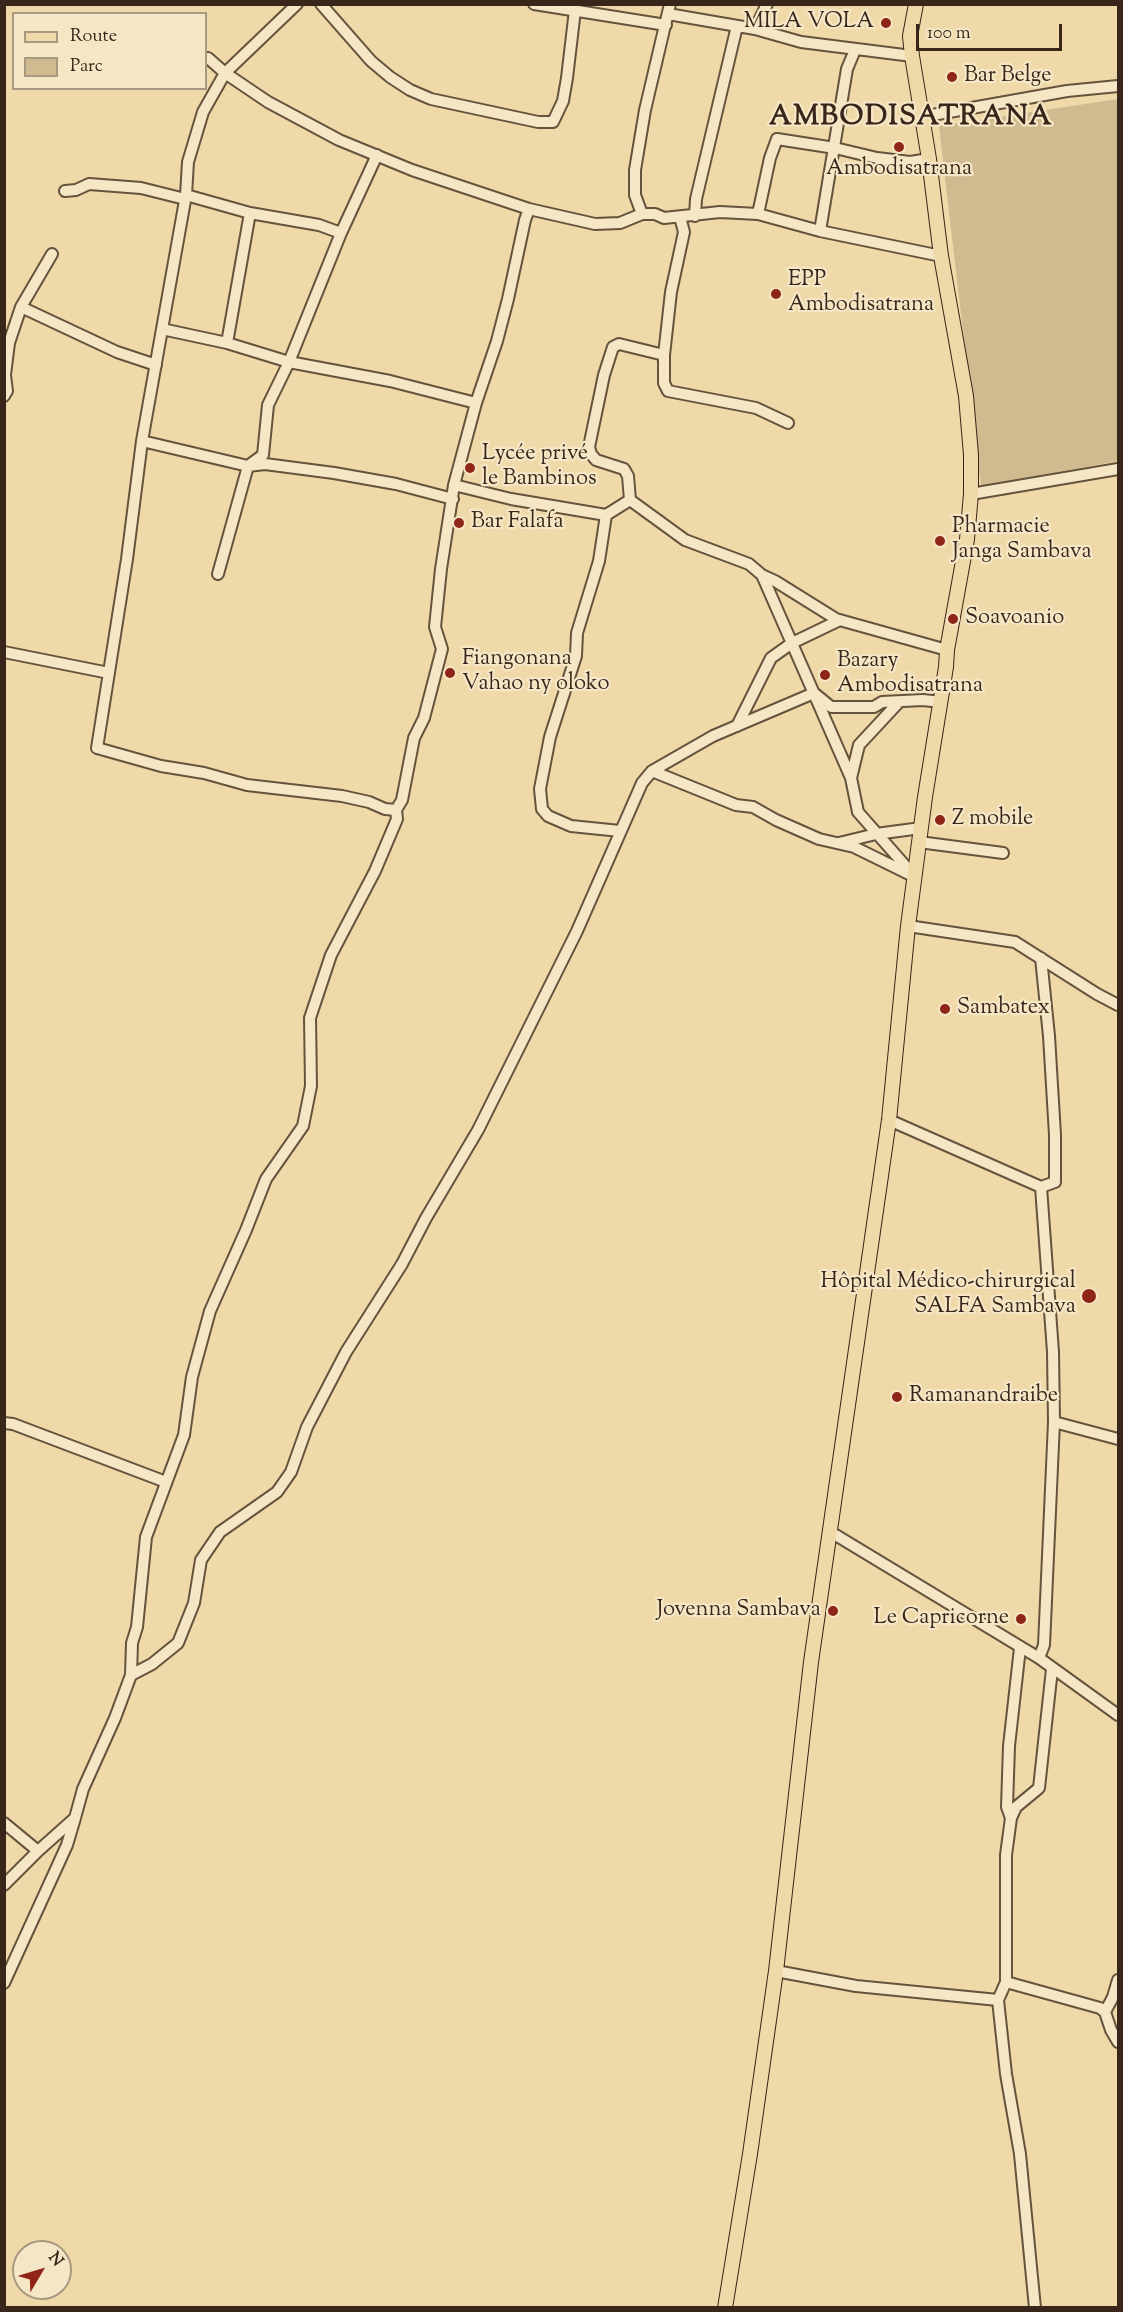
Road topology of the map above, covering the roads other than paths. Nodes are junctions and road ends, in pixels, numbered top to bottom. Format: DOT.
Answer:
graph roads {
  1 [pos="297,4"];
  2 [pos="321,4"];
  3 [pos="534,4"];
  4 [pos="767,4"];
  5 [pos="916,4"];
  6 [pos="575,10"];
  7 [pos="668,14"];
  8 [pos="737,26"];
  9 [pos="755,29"];
  10 [pos="855,50"];
  11 [pos="912,56"];
  12 [pos="208,58"];
  13 [pos="225,73"];
  14 [pos="1119,86"];
  15 [pos="921,117"];
  16 [pos="835,148"];
  17 [pos="377,155"];
  18 [pos="929,159"];
  19 [pos="65,191"];
  20 [pos="185,197"];
  21 [pos="529,209"];
  22 [pos="250,213"];
  23 [pos="642,214"];
  24 [pos="758,214"];
  25 [pos="695,216"];
  26 [pos="680,217"];
  27 [pos="820,231"];
  28 [pos="341,233"];
  29 [pos="52,254"];
  30 [pos="941,255"];
  31 [pos="21,307"];
  32 [pos="162,329"];
  33 [pos="227,343"];
  34 [pos="664,355"];
  35 [pos="290,362"];
  36 [pos="156,365"];
  37 [pos="4,396"];
  38 [pos="476,403"];
  39 [pos="788,423"];
  40 [pos="142,441"];
  41 [pos="248,466"];
  42 [pos="1119,469"];
  43 [pos="454,485"];
  44 [pos="971,494"];
  45 [pos="453,499"];
  46 [pos="630,500"];
  47 [pos="606,515"];
  48 [pos="218,574"];
  49 [pos="762,575"];
  50 [pos="840,620"];
  51 [pos="792,644"];
  52 [pos="947,650"];
  53 [pos="4,652"];
  54 [pos="109,673"];
  55 [pos="814,693"];
  56 [pos="899,702"];
  57 [pos="941,702"];
  58 [pos="737,726"];
  59 [pos="652,771"];
  60 [pos="851,778"];
  61 [pos="396,810"];
  62 [pos="620,831"];
  63 [pos="876,834"];
  64 [pos="920,835"];
  65 [pos="839,843"];
  66 [pos="1003,853"];
  67 [pos="915,877"];
  68 [pos="908,926"];
  69 [pos="1041,958"];
  70 [pos="1119,1005"];
  71 [pos="889,1120"];
  72 [pos="1041,1187"];
  73 [pos="1054,1422"];
  74 [pos="4,1423"];
  75 [pos="1119,1439"];
  76 [pos="166,1482"];
  77 [pos="829,1531"];
  78 [pos="1020,1648"];
  79 [pos="1039,1658"];
  80 [pos="1052,1669"];
  81 [pos="131,1675"];
  82 [pos="1119,1714"];
  83 [pos="75,1818"];
  84 [pos="1011,1818"];
  85 [pos="4,1823"];
  86 [pos="38,1851"];
  87 [pos="4,1886"];
  88 [pos="776,1971"];
  89 [pos="1119,1980"];
  90 [pos="1006,1982"];
  91 [pos="4,1983"];
  92 [pos="998,2000"];
  93 [pos="1106,2012"];
  94 [pos="1119,2042"];
  95 [pos="725,2307"];
  96 [pos="1035,2307"];
  1 -- 13 [label="street"];
  2 -- 6 [label="street"];
  3 -- 6 [label="street"];
  4 -- 9 [label="street"];
  5 -- 11 [label="main road"];
  6 -- 7 [label="street"];
  7 -- 8 [label="street"];
  7 -- 23 [label="street"];
  8 -- 9 [label="street"];
  8 -- 25 [label="street"];
  9 -- 10 [label="street"];
  10 -- 11 [label="street"];
  10 -- 16 [label="street"];
  11 -- 15 [label="main road"];
  12 -- 13 [label="street"];
  13 -- 17 [label="street"];
  13 -- 20 [label="street"];
  14 -- 15 [label="street"];
  15 -- 18 [label="main road"];
  16 -- 18 [label="street"];
  16 -- 24 [label="street"];
  16 -- 27 [label="street"];
  17 -- 21 [label="street"];
  17 -- 28 [label="street"];
  18 -- 30 [label="main road"];
  19 -- 20 [label="street"];
  20 -- 22 [label="street"];
  20 -- 32 [label="street"];
  21 -- 23 [label="street"];
  21 -- 38 [label="street"];
  22 -- 28 [label="street"];
  22 -- 33 [label="street"];
  23 -- 26 [label="street"];
  24 -- 25 [label="street"];
  24 -- 27 [label="street"];
  25 -- 26 [label="street"];
  26 -- 34 [label="street"];
  27 -- 30 [label="street"];
  28 -- 35 [label="street"];
  29 -- 31 [label="street"];
  30 -- 44 [label="main road"];
  31 -- 36 [label="street"];
  31 -- 37 [label="street"];
  32 -- 33 [label="street"];
  32 -- 36 [label="street"];
  33 -- 35 [label="street"];
  34 -- 39 [label="street"];
  34 -- 46 [label="street"];
  35 -- 38 [label="street"];
  35 -- 41 [label="street"];
  36 -- 40 [label="street"];
  38 -- 43 [label="street"];
  40 -- 41 [label="street"];
  40 -- 54 [label="street"];
  41 -- 45 [label="street"];
  41 -- 48 [label="street"];
  42 -- 44 [label="street"];
  43 -- 45 [label="street"];
  43 -- 47 [label="street"];
  44 -- 52 [label="main road"];
  45 -- 61 [label="street"];
  46 -- 47 [label="street"];
  46 -- 49 [label="street"];
  47 -- 62 [label="street"];
  49 -- 50 [label="street"];
  49 -- 51 [label="street"];
  50 -- 51 [label="street"];
  50 -- 52 [label="street"];
  51 -- 55 [label="street"];
  51 -- 58 [label="street"];
  52 -- 57 [label="main road"];
  53 -- 54 [label="street"];
  54 -- 61 [label="street"];
  55 -- 56 [label="street"];
  55 -- 58 [label="street"];
  55 -- 60 [label="street"];
  56 -- 57 [label="street"];
  56 -- 60 [label="street"];
  57 -- 64 [label="main road"];
  58 -- 59 [label="street"];
  59 -- 62 [label="street"];
  59 -- 65 [label="street"];
  60 -- 63 [label="street"];
  61 -- 76 [label="street"];
  62 -- 81 [label="street"];
  63 -- 64 [label="street"];
  63 -- 65 [label="street"];
  63 -- 67 [label="street"];
  64 -- 66 [label="street"];
  64 -- 67 [label="main road"];
  65 -- 67 [label="street"];
  67 -- 68 [label="main road"];
  68 -- 69 [label="street"];
  68 -- 71 [label="main road"];
  69 -- 70 [label="street"];
  69 -- 72 [label="street"];
  71 -- 72 [label="street"];
  71 -- 77 [label="main road"];
  72 -- 73 [label="street"];
  73 -- 75 [label="street"];
  73 -- 79 [label="street"];
  74 -- 76 [label="street"];
  76 -- 81 [label="street"];
  77 -- 78 [label="street"];
  77 -- 88 [label="main road"];
  78 -- 79 [label="street"];
  78 -- 84 [label="street"];
  79 -- 80 [label="street"];
  80 -- 82 [label="street"];
  80 -- 84 [label="street"];
  81 -- 83 [label="street"];
  83 -- 86 [label="street"];
  83 -- 91 [label="street"];
  84 -- 90 [label="street"];
  85 -- 86 [label="street"];
  86 -- 87 [label="street"];
  88 -- 92 [label="street"];
  88 -- 95 [label="main road"];
  89 -- 93 [label="street"];
  90 -- 92 [label="street"];
  90 -- 93 [label="street"];
  92 -- 96 [label="street"];
  93 -- 94 [label="street"];
}
